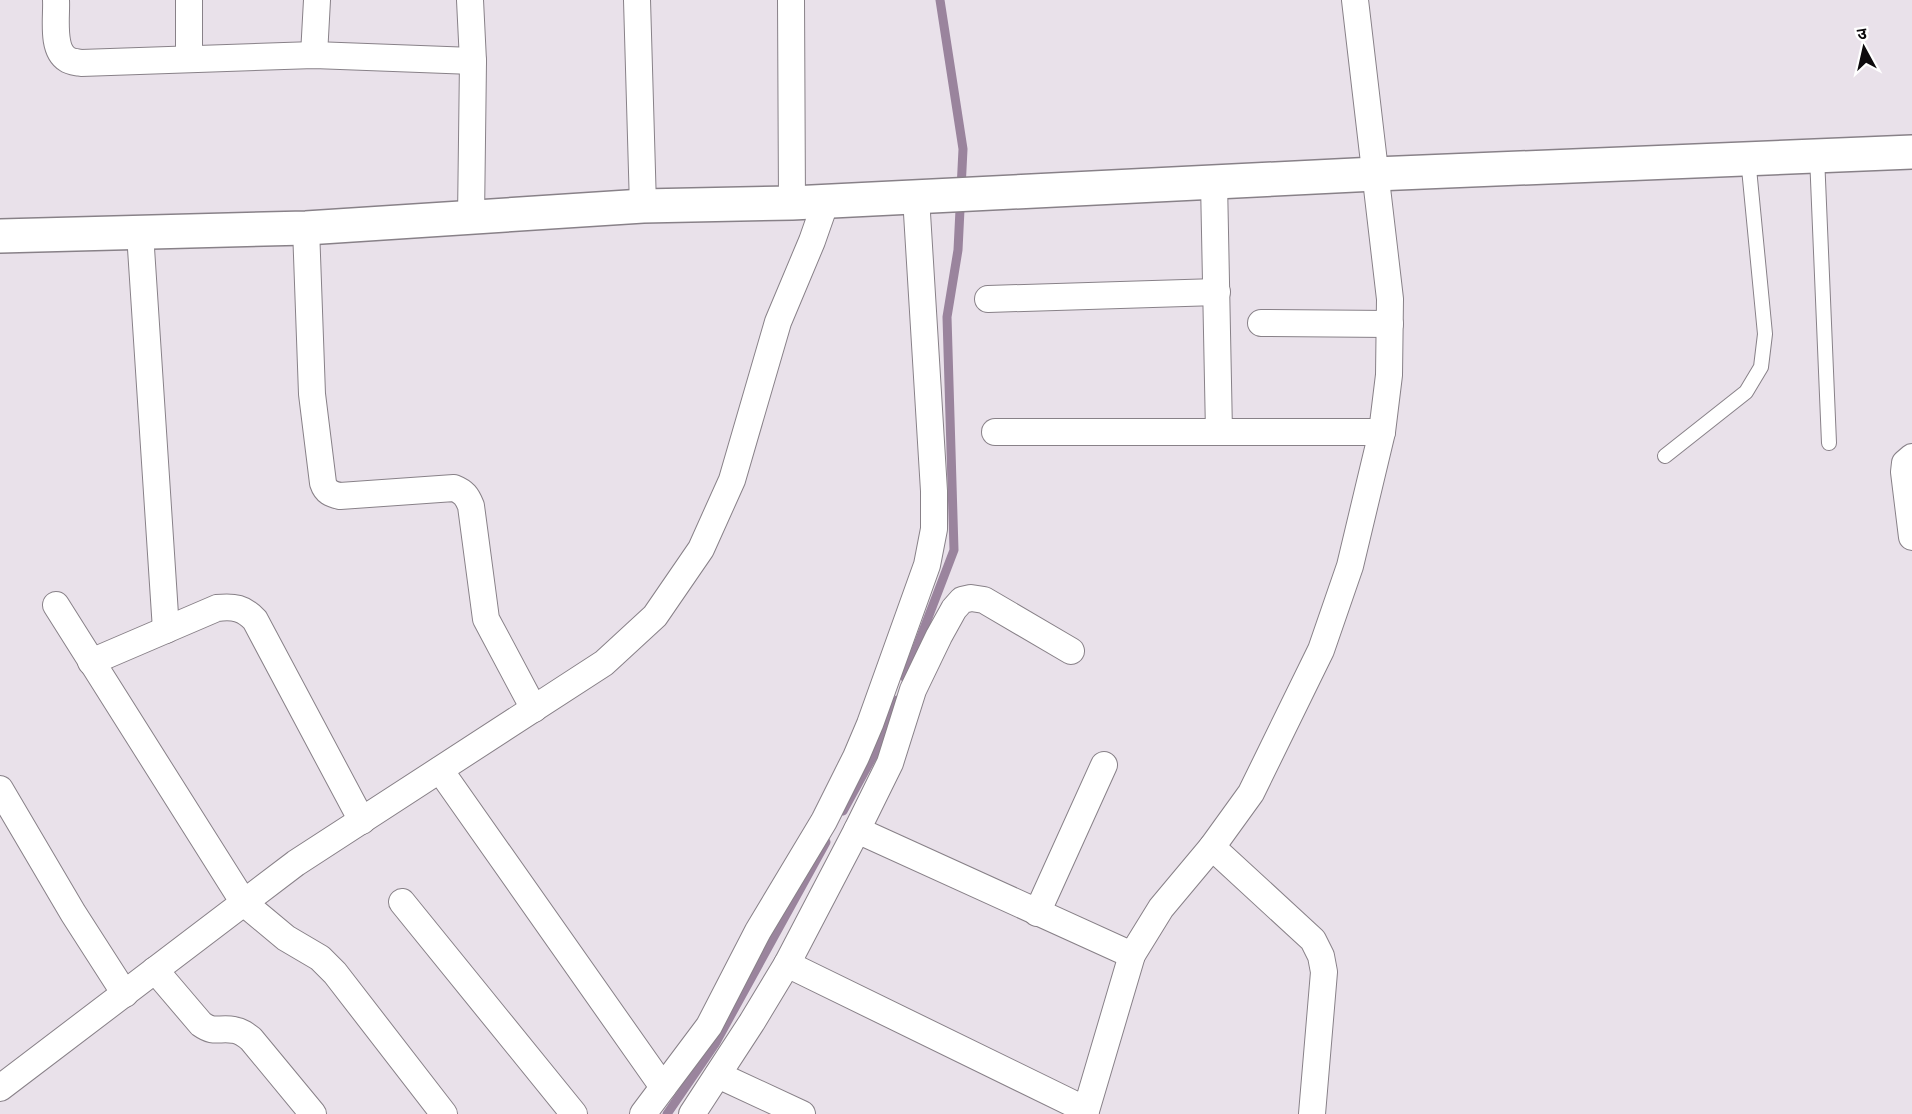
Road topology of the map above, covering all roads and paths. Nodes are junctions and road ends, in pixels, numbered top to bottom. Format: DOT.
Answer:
graph roads {
  1 [pos="56,0"];
  2 [pos="189,0"];
  3 [pos="317,0"];
  4 [pos="470,0"];
  5 [pos="637,0"];
  6 [pos="791,0"];
  7 [pos="1355,0"];
  8 [pos="315,55"];
  9 [pos="189,58"];
  10 [pos="473,61"];
  11 [pos="1912,152"];
  12 [pos="1817,156"];
  13 [pos="1748,158"];
  14 [pos="1376,174"];
  15 [pos="1215,182"];
  16 [pos="948,195"];
  17 [pos="826,201"];
  18 [pos="792,203"];
  19 [pos="643,206"];
  20 [pos="471,218"];
  21 [pos="306,228"];
  22 [pos="140,233"];
  23 [pos="0,236"];
  24 [pos="1217,292"];
  25 [pos="988,299"];
  26 [pos="1262,323"];
  27 [pos="1390,324"];
  28 [pos="995,432"];
  29 [pos="1219,432"];
  30 [pos="1382,432"];
  31 [pos="1829,443"];
  32 [pos="1665,456"];
  33 [pos="1912,457"];
  34 [pos="1912,537"];
  35 [pos="56,606"];
  36 [pos="166,630"];
  37 [pos="1071,651"];
  38 [pos="91,662"];
  39 [pos="534,709"];
  40 [pos="1104,765"];
  41 [pos="440,770"];
  42 [pos="0,789"];
  43 [pos="362,820"];
  44 [pos="857,830"];
  45 [pos="1212,847"];
  46 [pos="402,902"];
  47 [pos="244,903"];
  48 [pos="1037,913"];
  49 [pos="1132,956"];
  50 [pos="787,964"];
  51 [pos="155,970"];
  52 [pos="125,994"];
  53 [pos="718,1075"];
  54 [pos="2,1081"];
  55 [pos="663,1087"];
  56 [pos="1086,1112"];
  57 [pos="314,1114"];
  58 [pos="444,1114"];
  59 [pos="574,1114"];
  60 [pos="643,1114"];
  61 [pos="692,1114"];
  62 [pos="802,1114"];
  63 [pos="1312,1114"];
  1 -- 9 [label="street"];
  2 -- 9 [label="street"];
  3 -- 8 [label="street"];
  4 -- 10 [label="street"];
  5 -- 19 [label="street"];
  6 -- 18 [label="street"];
  7 -- 14 [label="street"];
  8 -- 9 [label="street"];
  8 -- 10 [label="street"];
  10 -- 20 [label="street"];
  11 -- 12 [label="street"];
  12 -- 13 [label="street"];
  12 -- 31 [label="lane"];
  13 -- 14 [label="street"];
  13 -- 32 [label="lane"];
  14 -- 15 [label="street"];
  14 -- 27 [label="street"];
  15 -- 16 [label="street"];
  15 -- 24 [label="street"];
  16 -- 17 [label="street"];
  16 -- 55 [label="street"];
  17 -- 18 [label="street"];
  17 -- 39 [label="street"];
  18 -- 19 [label="street"];
  19 -- 20 [label="street"];
  20 -- 21 [label="street"];
  21 -- 22 [label="street"];
  21 -- 39 [label="street"];
  22 -- 23 [label="street"];
  22 -- 36 [label="street"];
  24 -- 25 [label="street"];
  24 -- 29 [label="street"];
  26 -- 27 [label="street"];
  27 -- 30 [label="street"];
  28 -- 29 [label="street"];
  29 -- 30 [label="street"];
  30 -- 45 [label="street"];
  33 -- 34 [label="street"];
  35 -- 38 [label="street"];
  36 -- 38 [label="street"];
  36 -- 43 [label="street"];
  37 -- 44 [label="street"];
  38 -- 47 [label="street"];
  39 -- 41 [label="street"];
  40 -- 48 [label="street"];
  41 -- 43 [label="street"];
  41 -- 55 [label="street"];
  42 -- 52 [label="street"];
  43 -- 47 [label="street"];
  44 -- 48 [label="street"];
  44 -- 50 [label="street"];
  45 -- 49 [label="street"];
  45 -- 63 [label="street"];
  46 -- 59 [label="street"];
  47 -- 51 [label="street"];
  47 -- 58 [label="street"];
  48 -- 49 [label="street"];
  49 -- 56 [label="street"];
  50 -- 53 [label="street"];
  50 -- 56 [label="street"];
  51 -- 52 [label="street"];
  51 -- 57 [label="street"];
  52 -- 54 [label="street"];
  53 -- 61 [label="street"];
  53 -- 62 [label="street"];
  55 -- 60 [label="street"];
}
